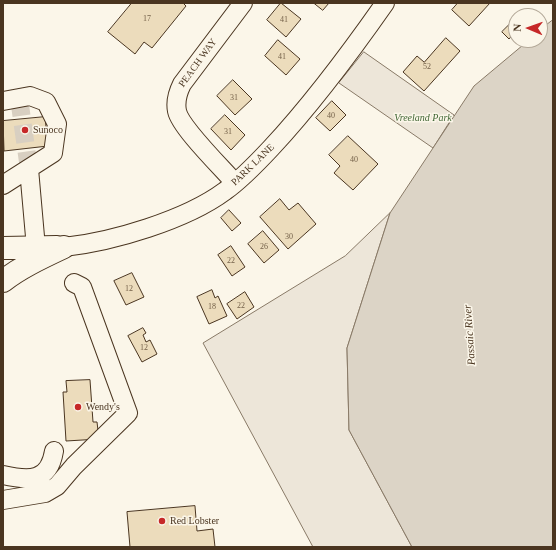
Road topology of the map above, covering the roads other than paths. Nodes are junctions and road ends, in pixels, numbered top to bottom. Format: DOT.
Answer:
graph roads {
  1 [pos="243,3"];
  2 [pos="386,3"];
  3 [pos="3,101"];
  4 [pos="29,168"];
  5 [pos="235,183"];
  6 [pos="3,185"];
  7 [pos="64,247"];
  8 [pos="3,248"];
  9 [pos="38,254"];
  10 [pos="3,281"];
  11 [pos="74,283"];
  12 [pos="54,451"];
  13 [pos="3,475"];
  14 [pos="3,500"];
  1 -- 5 [label="street, PEACH WAY"];
  2 -- 5 [label="street, PARK LANE"];
  3 -- 4 [label="street"];
  4 -- 6 [label="street"];
  4 -- 9 [label="street"];
  5 -- 7 [label="street, PARK LANE"];
  7 -- 9 [label="highway"];
  8 -- 9 [label="highway"];
  9 -- 10 [label="highway"];
  11 -- 14 [label="street"];
  12 -- 13 [label="street"];
}
